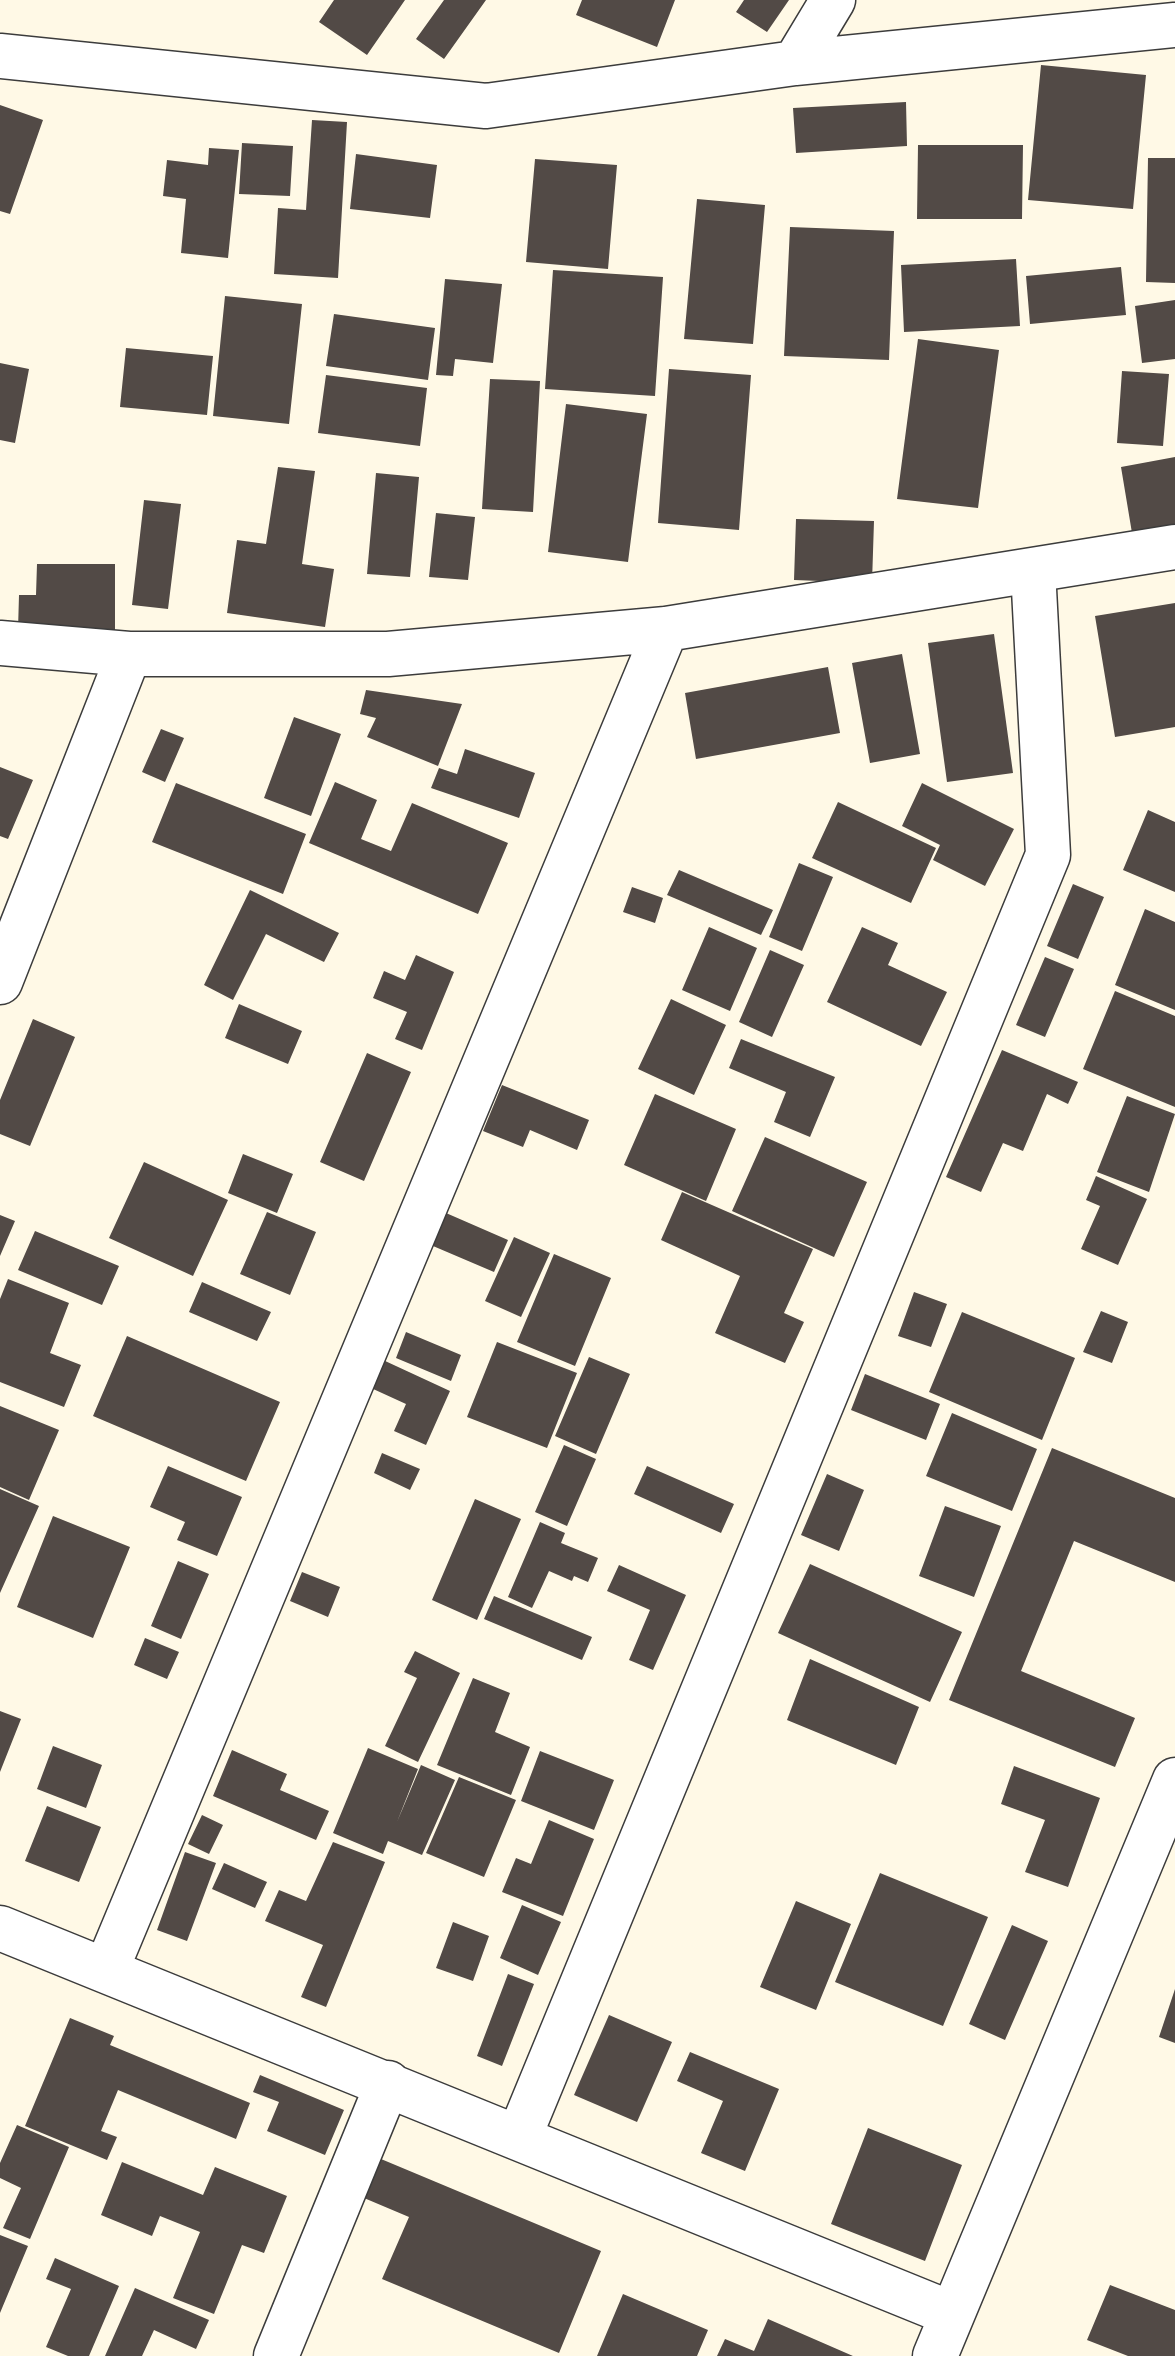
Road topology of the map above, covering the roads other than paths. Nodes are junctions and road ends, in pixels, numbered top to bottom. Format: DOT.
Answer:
graph roads {
  1 [pos="833,0"];
  2 [pos="1175,25"];
  3 [pos="0,56"];
  4 [pos="795,63"];
  5 [pos="1175,547"];
  6 [pos="1033,570"];
  7 [pos="666,629"];
  8 [pos="0,643"];
  9 [pos="129,654"];
  10 [pos="0,982"];
  11 [pos="1175,1780"];
  12 [pos="0,1928"];
  13 [pos="107,1968"];
  14 [pos="388,2083"];
  15 [pos="519,2137"];
  16 [pos="952,2314"];
  17 [pos="276,2356"];
  18 [pos="935,2356"];
  1 -- 4 [label="street"];
  2 -- 4 [label="street"];
  3 -- 4 [label="street"];
  5 -- 6 [label="street"];
  6 -- 7 [label="street"];
  6 -- 15 [label="street"];
  7 -- 9 [label="street"];
  7 -- 13 [label="street"];
  8 -- 9 [label="street"];
  9 -- 10 [label="street"];
  11 -- 16 [label="street"];
  12 -- 13 [label="street"];
  13 -- 14 [label="street"];
  14 -- 15 [label="street"];
  14 -- 17 [label="street"];
  15 -- 16 [label="street"];
  16 -- 18 [label="street"];
}
